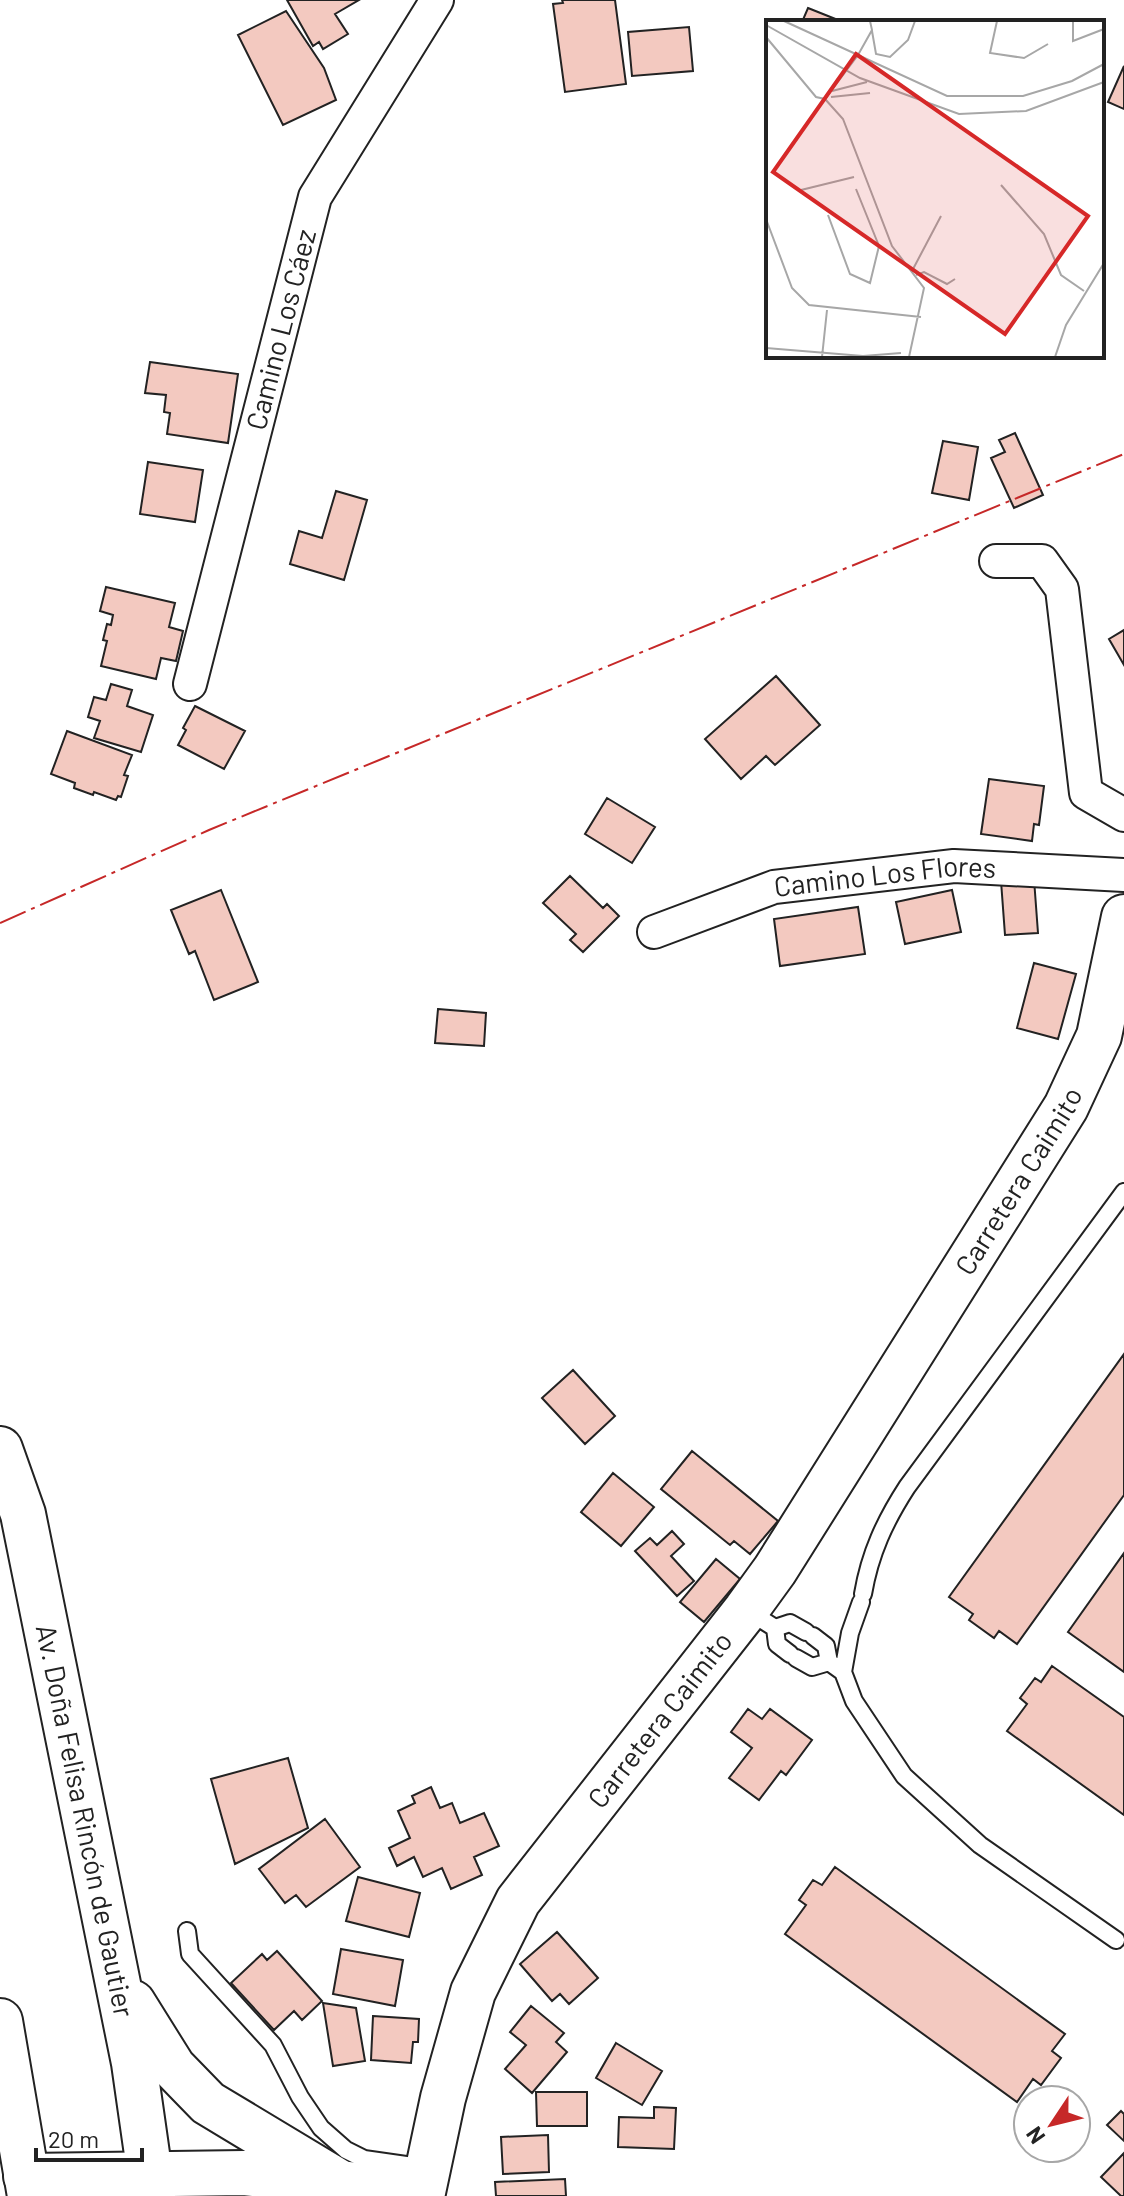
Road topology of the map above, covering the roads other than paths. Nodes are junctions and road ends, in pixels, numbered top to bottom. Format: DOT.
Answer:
graph roads {
  1 [pos="437,0"];
  2 [pos="996,561"];
  3 [pos="190,684"];
  4 [pos="1124,815"];
  5 [pos="1124,875"];
  6 [pos="1124,917"];
  7 [pos="654,932"];
  8 [pos="1124,1192"];
  9 [pos="0,1449"];
  10 [pos="761,1619"];
  11 [pos="836,1667"];
  12 [pos="187,1931"];
  13 [pos="1116,1940"];
  14 [pos="117,1971"];
  15 [pos="0,2021"];
  16 [pos="19,2182"];
  17 [pos="341,2183"];
  18 [pos="151,2185"];
  19 [pos="425,2185"];
  1 -- 3 [label="street, Camino Los Cáez"];
  2 -- 4 [label="street"];
  5 -- 7 [label="street, Camino Los Flores"];
  6 -- 10 [label="street, Carretera Caimito"];
  8 -- 11 [label="lane"];
  9 -- 14 [label="street, Av. Doña Felisa Rincón de Gautier"];
  10 -- 11 [label="lane"];
  10 -- 11 [label="lane"];
  10 -- 19 [label="street, Carretera Caimito"];
  11 -- 13 [label="lane"];
  12 -- 19 [label="lane"];
  14 -- 17 [label="street"];
  14 -- 18 [label="street, Av. Doña Felisa Rincón de Gautier"];
  15 -- 16 [label="street"];
  16 -- 18 [label="street"];
  17 -- 18 [label="street"];
  17 -- 19 [label="street"];
}
